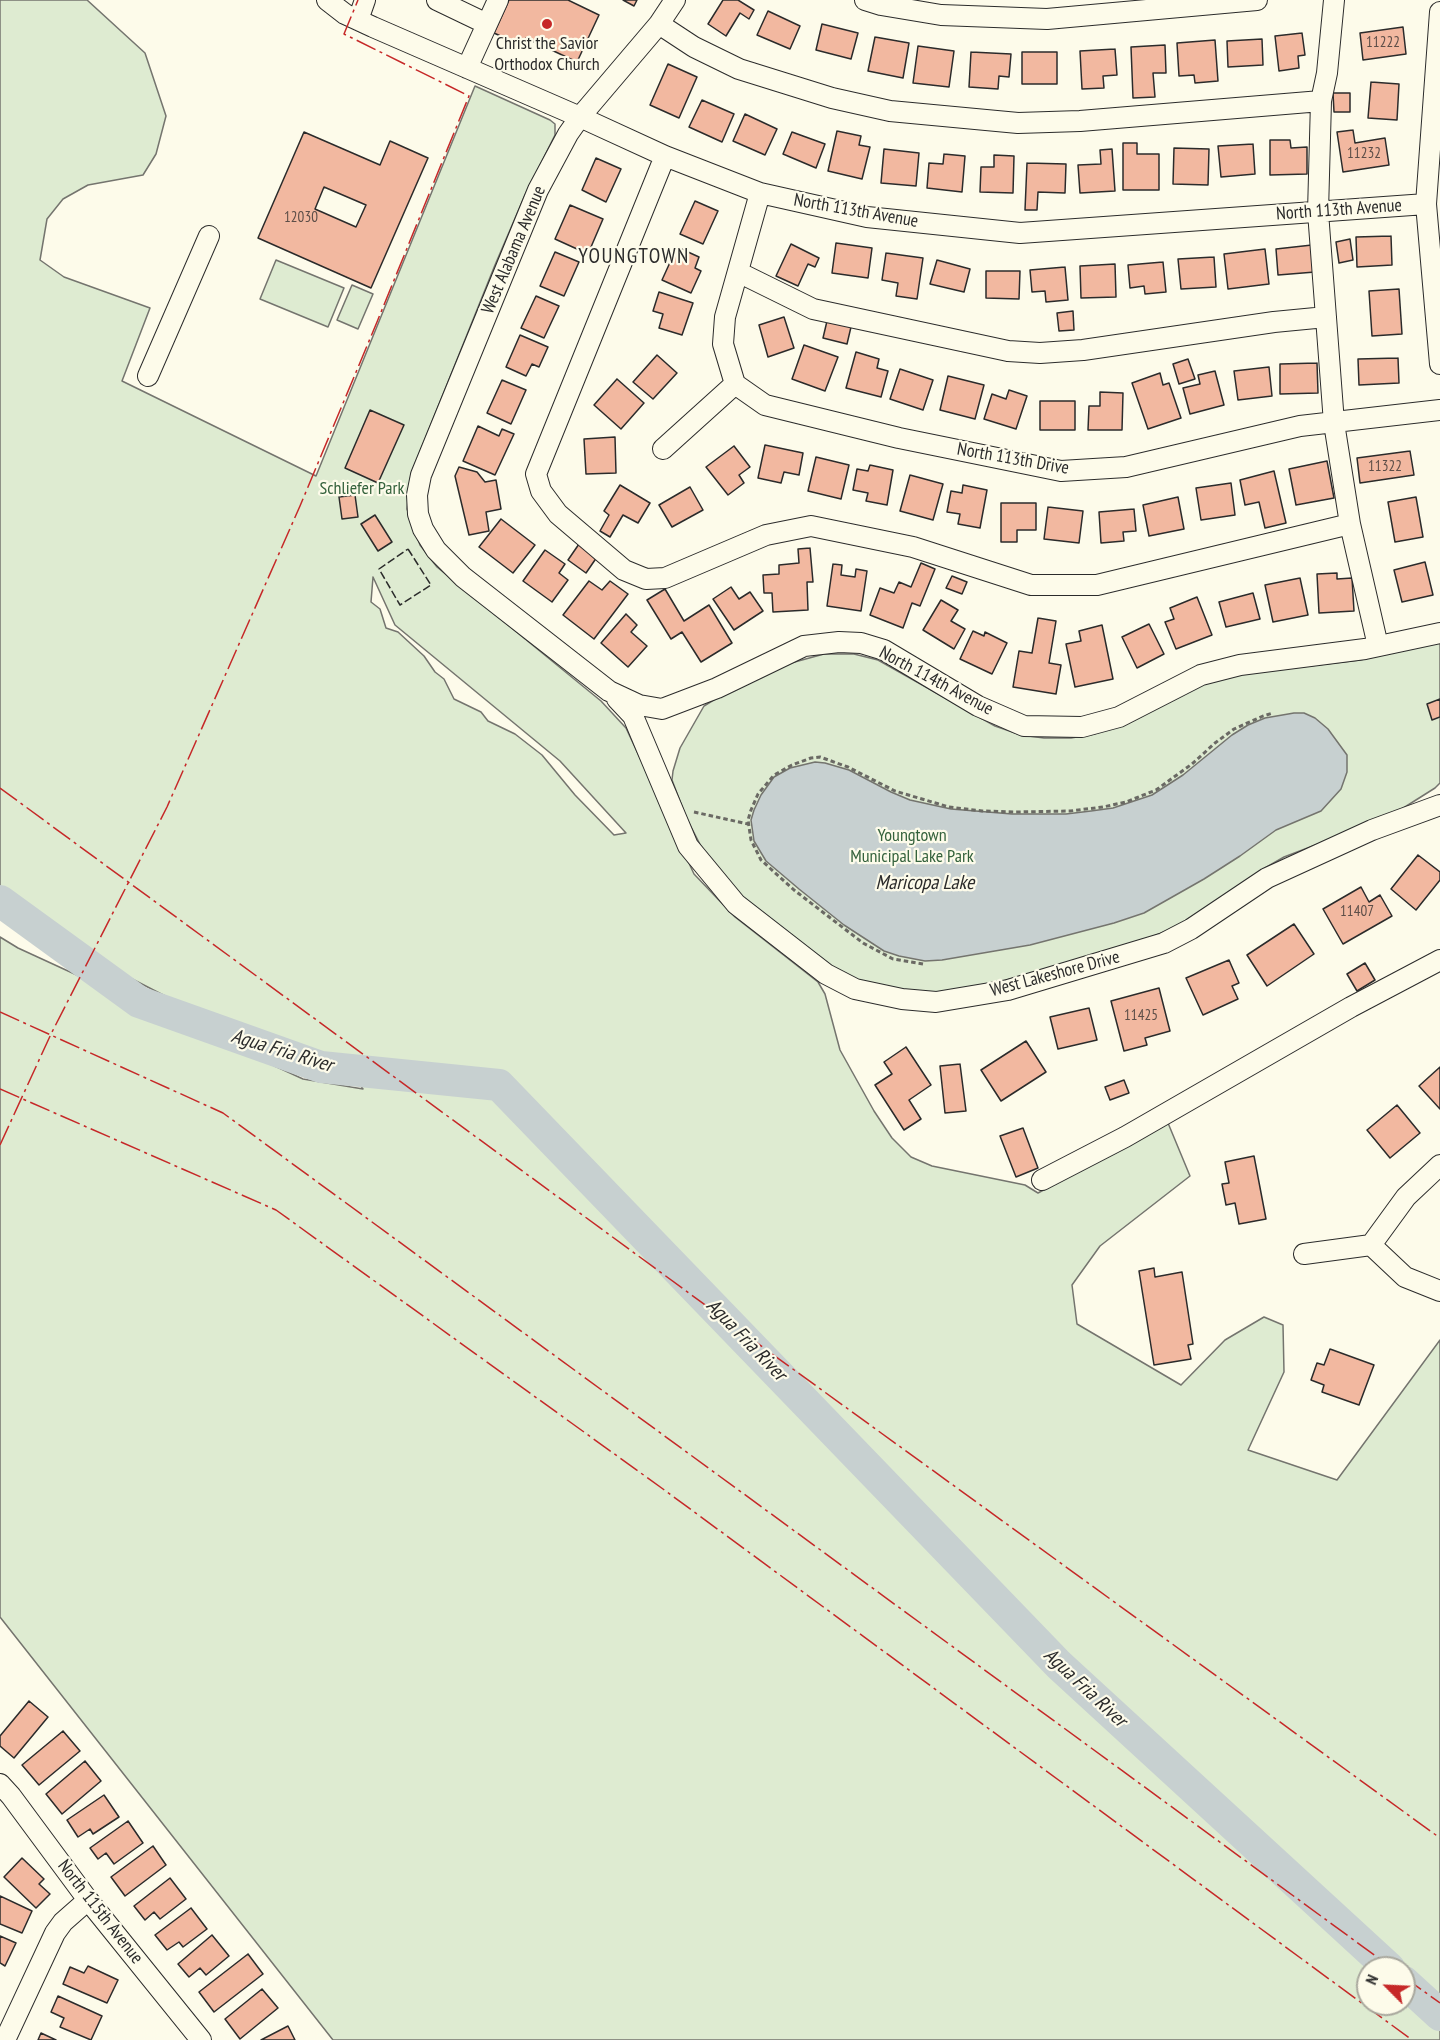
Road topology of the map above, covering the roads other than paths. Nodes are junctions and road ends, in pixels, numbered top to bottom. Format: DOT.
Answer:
graph roads {
  1 [pos="327,0"];
  2 [pos="365,0"];
  3 [pos="437,0"];
  4 [pos="498,0"];
  5 [pos="675,0"];
  6 [pos="866,0"];
  7 [pos="1257,0"];
  8 [pos="1334,0"];
  9 [pos="351,11"];
  10 [pos="1440,12"];
  11 [pos="488,24"];
  12 [pos="659,24"];
  13 [pos="467,68"];
  14 [pos="1321,101"];
  15 [pos="580,117"];
  16 [pos="665,156"];
  17 [pos="760,193"];
  18 [pos="1426,204"];
  19 [pos="1318,212"];
  20 [pos="209,236"];
  21 [pos="738,272"];
  22 [pos="1326,317"];
  23 [pos="1438,321"];
  24 [pos="1440,364"];
  25 [pos="148,376"];
  26 [pos="735,384"];
  27 [pos="1440,410"];
  28 [pos="1334,423"];
  29 [pos="663,449"];
  30 [pos="1350,524"];
  31 [pos="423,530"];
  32 [pos="1440,633"];
  33 [pos="1378,646"];
  34 [pos="609,690"];
  35 [pos="1440,805"];
  36 [pos="1440,960"];
  37 [pos="1440,1165"];
  38 [pos="1041,1180"];
  39 [pos="1371,1245"];
  40 [pos="1304,1254"];
  41 [pos="1440,1292"];
  42 [pos="0,1784"];
  43 [pos="88,1900"];
  44 [pos="5,2040"];
  45 [pos="201,2040"];
  1 -- 9 [label="street, North 113th Avenue"];
  2 -- 9 [label="street"];
  3 -- 11 [label="street"];
  4 -- 11 [label="street"];
  5 -- 12 [label="street, West Alabama Avenue"];
  6 -- 7 [label="street"];
  8 -- 14 [label="street"];
  9 -- 13 [label="street, North 113th Avenue"];
  10 -- 18 [label="street"];
  11 -- 13 [label="street"];
  12 -- 14 [label="street"];
  12 -- 15 [label="street, West Alabama Avenue"];
  13 -- 15 [label="street, North 113th Avenue"];
  14 -- 19 [label="street"];
  15 -- 16 [label="street, North 113th Avenue"];
  15 -- 31 [label="street, West Alabama Avenue"];
  16 -- 17 [label="street, North 113th Avenue"];
  16 -- 30 [label="street"];
  17 -- 19 [label="street, North 113th Avenue"];
  17 -- 21 [label="street"];
  18 -- 19 [label="street, North 113th Avenue"];
  18 -- 23 [label="street"];
  19 -- 22 [label="street"];
  20 -- 25 [label="street"];
  21 -- 22 [label="street"];
  21 -- 26 [label="street"];
  22 -- 28 [label="street"];
  23 -- 24 [label="street"];
  26 -- 28 [label="street, North 113th Drive"];
  26 -- 29 [label="street"];
  27 -- 28 [label="street, North 113th Drive"];
  28 -- 30 [label="street"];
  30 -- 33 [label="street"];
  31 -- 34 [label="street, North 114th Avenue"];
  32 -- 33 [label="street, North 114th Avenue"];
  33 -- 34 [label="street, North 114th Avenue"];
  34 -- 35 [label="street, West Lakeshore Drive"];
  36 -- 38 [label="street"];
  37 -- 39 [label="street"];
  39 -- 40 [label="street"];
  39 -- 41 [label="street"];
  42 -- 43 [label="street, North 115th Avenue"];
  43 -- 44 [label="street"];
  43 -- 45 [label="street, North 115th Avenue"];
}
